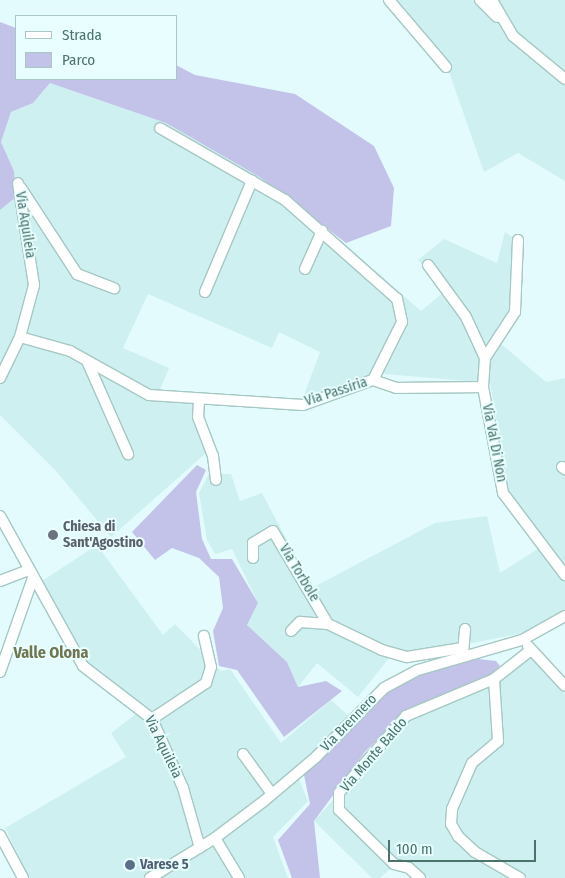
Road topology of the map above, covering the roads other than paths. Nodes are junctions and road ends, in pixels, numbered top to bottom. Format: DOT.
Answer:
graph roads {
  1 [pos="389,0"];
  2 [pos="480,0"];
  3 [pos="492,0"];
  4 [pos="500,19"];
  5 [pos="446,67"];
  6 [pos="565,78"];
  7 [pos="160,128"];
  8 [pos="252,180"];
  9 [pos="322,231"];
  10 [pos="518,240"];
  11 [pos="428,265"];
  12 [pos="305,269"];
  13 [pos="114,288"];
  14 [pos="205,292"];
  15 [pos="20,337"];
  16 [pos="486,358"];
  17 [pos="87,361"];
  18 [pos="0,378"];
  19 [pos="373,380"];
  20 [pos="483,387"];
  21 [pos="198,400"];
  22 [pos="128,454"];
  23 [pos="216,480"];
  24 [pos="0,516"];
  25 [pos="253,558"];
  26 [pos="564,573"];
  27 [pos="31,574"];
  28 [pos="0,581"];
  29 [pos="565,616"];
  30 [pos="328,624"];
  31 [pos="465,629"];
  32 [pos="291,632"];
  33 [pos="204,636"];
  34 [pos="522,640"];
  35 [pos="531,650"];
  36 [pos="462,652"];
  37 [pos="0,672"];
  38 [pos="494,679"];
  39 [pos="565,686"];
  40 [pos="152,719"];
  41 [pos="243,754"];
  42 [pos="272,794"];
  43 [pos="0,835"];
  44 [pos="215,838"];
  45 [pos="200,848"];
  46 [pos="23,878"];
  47 [pos="150,878"];
  48 [pos="239,878"];
  49 [pos="420,878"];
  50 [pos="520,878"];
  1 -- 5 [label="street"];
  2 -- 4 [label="street"];
  3 -- 4 [label="street"];
  4 -- 6 [label="street"];
  7 -- 8 [label="street, Via Passiria"];
  8 -- 9 [label="street, Via Passiria"];
  8 -- 14 [label="street"];
  9 -- 12 [label="street"];
  9 -- 19 [label="street, Via Passiria"];
  10 -- 16 [label="street, Via Val Di Non"];
  11 -- 16 [label="street"];
  13 -- 15 [label="street, Via Aquileia"];
  15 -- 17 [label="street, Via Passiria"];
  15 -- 18 [label="street, Via Aquileia"];
  16 -- 20 [label="street, Via Val Di Non"];
  17 -- 21 [label="street, Via Passiria"];
  17 -- 22 [label="street"];
  19 -- 20 [label="street, Via Val Di Non"];
  19 -- 21 [label="street, Via Passiria"];
  20 -- 26 [label="street, Via Val Di Non"];
  21 -- 23 [label="street"];
  24 -- 27 [label="street, Via Aquileia"];
  25 -- 30 [label="street, Via Torbole"];
  27 -- 28 [label="street"];
  27 -- 37 [label="street"];
  27 -- 40 [label="street, Via Aquileia"];
  29 -- 34 [label="street, Via Brennero"];
  30 -- 32 [label="street, Via Torbole"];
  30 -- 36 [label="street, Via Torbole"];
  31 -- 36 [label="street"];
  33 -- 40 [label="street"];
  34 -- 35 [label="street"];
  34 -- 36 [label="street, Via Brennero"];
  35 -- 38 [label="street, Via Monte Baldo"];
  35 -- 39 [label="street"];
  36 -- 42 [label="street, Via Brennero"];
  38 -- 49 [label="street, Via Monte Baldo"];
  38 -- 50 [label="street"];
  40 -- 45 [label="street, Via Aquileia"];
  41 -- 42 [label="street"];
  42 -- 44 [label="street, Via Brennero"];
  43 -- 46 [label="street"];
  44 -- 45 [label="street, Via Brennero"];
  44 -- 48 [label="street"];
  45 -- 47 [label="street, Via Brennero"];
}
